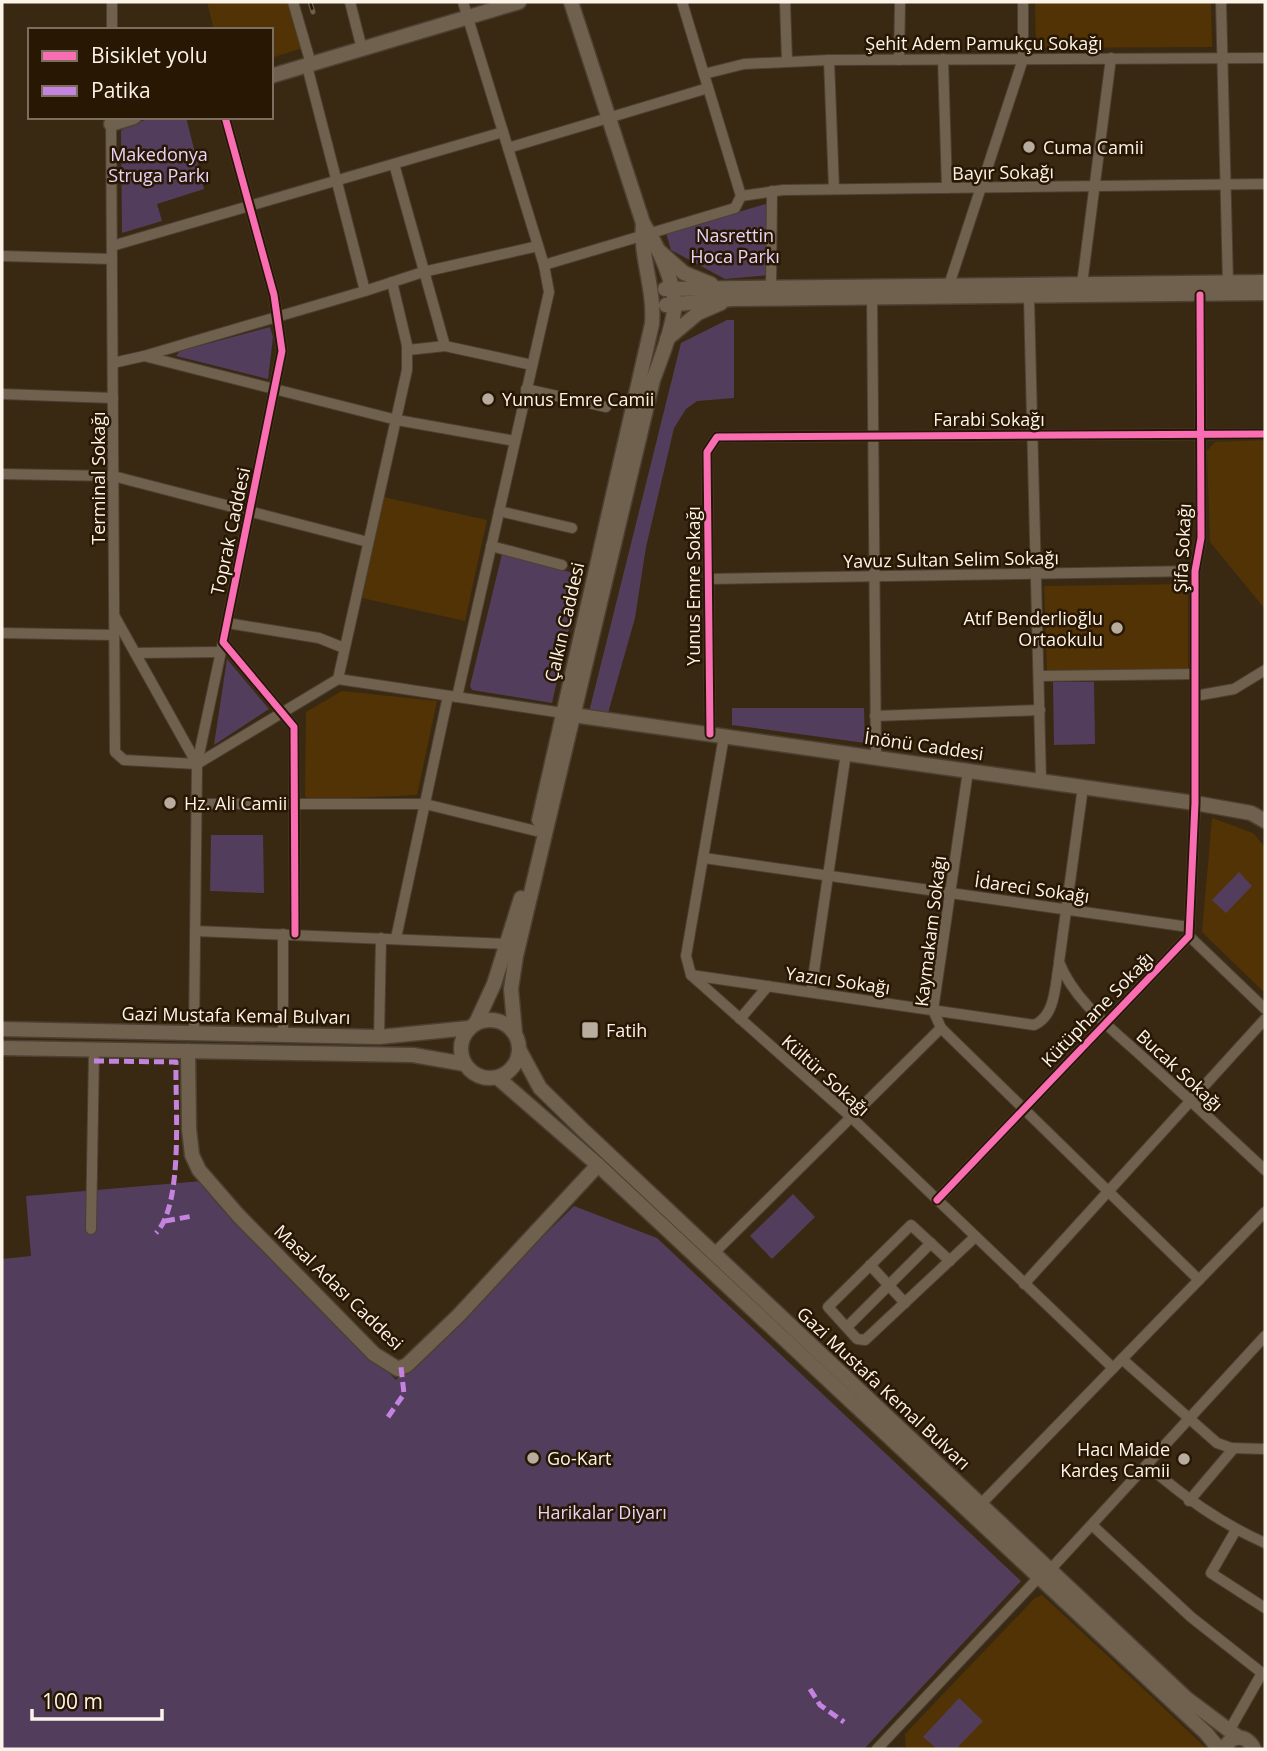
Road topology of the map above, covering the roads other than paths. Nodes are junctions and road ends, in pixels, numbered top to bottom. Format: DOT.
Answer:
graph roads {
  1 [pos="112,2"];
  2 [pos="293,2"];
  3 [pos="349,2"];
  4 [pos="463,2"];
  5 [pos="519,2"];
  6 [pos="571,2"];
  7 [pos="682,2"];
  8 [pos="786,2"];
  9 [pos="900,2"];
  10 [pos="1023,2"];
  11 [pos="1221,2"];
  12 [pos="468,18"];
  13 [pos="112,28"];
  14 [pos="362,49"];
  15 [pos="1111,58"];
  16 [pos="1223,58"];
  17 [pos="1265,58"];
  18 [pos="943,59"];
  19 [pos="1023,59"];
  20 [pos="829,60"];
  21 [pos="899,60"];
  22 [pos="787,61"];
  23 [pos="309,65"];
  24 [pos="704,74"];
  25 [pos="273,75"];
  26 [pos="708,88"];
  27 [pos="226,119"];
  28 [pos="606,119"];
  29 [pos="111,121"];
  30 [pos="503,132"];
  31 [pos="508,148"];
  32 [pos="394,164"];
  33 [pos="336,181"];
  34 [pos="1265,184"];
  35 [pos="1226,185"];
  36 [pos="1096,186"];
  37 [pos="947,188"];
  38 [pos="981,188"];
  39 [pos="834,189"];
  40 [pos="772,191"];
  41 [pos="741,200"];
  42 [pos="249,206"];
  43 [pos="645,231"];
  44 [pos="112,246"];
  45 [pos="538,246"];
  46 [pos="657,249"];
  47 [pos="2,256"];
  48 [pos="112,259"];
  49 [pos="544,265"];
  50 [pos="423,272"];
  51 [pos="392,282"];
  52 [pos="1265,282"];
  53 [pos="1228,283"];
  54 [pos="1082,284"];
  55 [pos="949,285"];
  56 [pos="716,286"];
  57 [pos="771,286"];
  58 [pos="671,288"];
  59 [pos="652,289"];
  60 [pos="365,290"];
  61 [pos="1265,293"];
  62 [pos="1200,295"];
  63 [pos="872,297"];
  64 [pos="1028,298"];
  65 [pos="732,299"];
  66 [pos="674,304"];
  67 [pos="654,306"];
  68 [pos="279,317"];
  69 [pos="667,339"];
  70 [pos="445,346"];
  71 [pos="408,351"];
  72 [pos="144,356"];
  73 [pos="113,363"];
  74 [pos="532,365"];
  75 [pos="526,389"];
  76 [pos="276,391"];
  77 [pos="2,394"];
  78 [pos="113,398"];
  79 [pos="606,407"];
  80 [pos="397,420"];
  81 [pos="1032,434"];
  82 [pos="1201,434"];
  83 [pos="1265,434"];
  84 [pos="873,435"];
  85 [pos="714,439"];
  86 [pos="514,441"];
  87 [pos="2,474"];
  88 [pos="113,476"];
  89 [pos="250,510"];
  90 [pos="499,511"];
  91 [pos="572,528"];
  92 [pos="368,542"];
  93 [pos="491,546"];
  94 [pos="562,565"];
  95 [pos="1195,571"];
  96 [pos="1037,573"];
  97 [pos="874,576"];
  98 [pos="708,579"];
  99 [pos="114,615"];
  100 [pos="227,624"];
  101 [pos="2,633"];
  102 [pos="114,635"];
  103 [pos="222,647"];
  104 [pos="344,648"];
  105 [pos="135,653"];
  106 [pos="1265,670"];
  107 [pos="1195,674"];
  108 [pos="1039,676"];
  109 [pos="338,679"];
  110 [pos="453,696"];
  111 [pos="1195,696"];
  112 [pos="1040,710"];
  113 [pos="284,711"];
  114 [pos="568,714"];
  115 [pos="875,716"];
  116 [pos="717,735"];
  117 [pos="846,753"];
  118 [pos="876,758"];
  119 [pos="197,764"];
  120 [pos="968,771"];
  121 [pos="1041,781"];
  122 [pos="1083,787"];
  123 [pos="1195,803"];
  124 [pos="196,804"];
  125 [pos="296,804"];
  126 [pos="425,804"];
  127 [pos="1263,816"];
  128 [pos="536,831"];
  129 [pos="704,858"];
  130 [pos="828,875"];
  131 [pos="950,893"];
  132 [pos="1066,909"];
  133 [pos="195,931"];
  134 [pos="1189,931"];
  135 [pos="284,933"];
  136 [pos="295,934"];
  137 [pos="381,938"];
  138 [pos="396,939"];
  139 [pos="508,944"];
  140 [pos="1059,962"];
  141 [pos="691,975"];
  142 [pos="768,986"];
  143 [pos="811,992"];
  144 [pos="1265,1009"];
  145 [pos="933,1010"];
  146 [pos="740,1019"];
  147 [pos="1265,1019"];
  148 [pos="1106,1023"];
  149 [pos="472,1026"];
  150 [pos="941,1028"];
  151 [pos="2,1029"];
  152 [pos="515,1032"];
  153 [pos="194,1033"];
  154 [pos="283,1035"];
  155 [pos="379,1037"];
  156 [pos="2,1048"];
  157 [pos="94,1050"];
  158 [pos="188,1051"];
  159 [pos="520,1051"];
  160 [pos="465,1064"];
  161 [pos="498,1078"];
  162 [pos="1191,1101"];
  163 [pos="1023,1109"];
  164 [pos="851,1117"];
  165 [pos="598,1165"];
  166 [pos="1265,1170"];
  167 [pos="1108,1192"];
  168 [pos="937,1200"];
  169 [pos="1265,1212"];
  170 [pos="90,1229"];
  171 [pos="975,1237"];
  172 [pos="931,1243"];
  173 [pos="713,1254"];
  174 [pos="950,1261"];
  175 [pos="870,1265"];
  176 [pos="1199,1280"];
  177 [pos="1024,1284"];
  178 [pos="889,1285"];
  179 [pos="905,1303"];
  180 [pos="847,1327"];
  181 [pos="1264,1339"];
  182 [pos="1122,1359"];
  183 [pos="1114,1368"];
  184 [pos="1188,1421"];
  185 [pos="1234,1448"];
  186 [pos="1265,1449"];
  187 [pos="1147,1465"];
  188 [pos="1189,1501"];
  189 [pos="980,1505"];
  190 [pos="1092,1525"];
  191 [pos="1236,1530"];
  192 [pos="1265,1543"];
  193 [pos="1044,1574"];
  194 [pos="1265,1608"];
  195 [pos="1263,1668"];
  196 [pos="1242,1739"];
  197 [pos="1265,1740"];
  198 [pos="881,1748"];
  199 [pos="1221,1749"];
  1 -- 13 [label="street"];
  2 -- 23 [label="street"];
  3 -- 14 [label="street"];
  4 -- 12 [label="street"];
  5 -- 12 [label="main road"];
  6 -- 28 [label="main road, Çalkın Caddesi"];
  7 -- 24 [label="street"];
  8 -- 22 [label="street"];
  9 -- 21 [label="street"];
  10 -- 19 [label="street"];
  11 -- 16 [label="street"];
  12 -- 14 [label="main road"];
  12 -- 30 [label="street"];
  14 -- 23 [label="main road"];
  15 -- 16 [label="street, Şehit Adem Pamukçu Sokağı"];
  15 -- 19 [label="street, Şehit Adem Pamukçu Sokağı"];
  15 -- 36 [label="street"];
  16 -- 17 [label="street, Şehit Adem Pamukçu Sokağı"];
  16 -- 35 [label="street"];
  18 -- 19 [label="street, Şehit Adem Pamukçu Sokağı"];
  18 -- 21 [label="street, Şehit Adem Pamukçu Sokağı"];
  18 -- 37 [label="street"];
  19 -- 38 [label="street"];
  20 -- 21 [label="street, Şehit Adem Pamukçu Sokağı"];
  20 -- 22 [label="street, Şehit Adem Pamukçu Sokağı"];
  20 -- 39 [label="street"];
  22 -- 24 [label="street, Şehit Adem Pamukçu Sokağı"];
  23 -- 25 [label="main road"];
  23 -- 33 [label="street"];
  24 -- 26 [label="street"];
  26 -- 28 [label="street"];
  26 -- 41 [label="street"];
  27 -- 42 [label="street, Toprak Caddesi"];
  28 -- 31 [label="street"];
  28 -- 43 [label="main road, Çalkın Caddesi"];
  29 -- 44 [label="street, Terminal Sokağı"];
  30 -- 31 [label="street"];
  30 -- 32 [label="street"];
  31 -- 45 [label="street"];
  32 -- 33 [label="street"];
  32 -- 50 [label="street"];
  33 -- 42 [label="street"];
  33 -- 60 [label="street"];
  34 -- 35 [label="street, Bayır Sokağı"];
  35 -- 36 [label="street, Bayır Sokağı"];
  35 -- 53 [label="street"];
  36 -- 38 [label="street, Bayır Sokağı"];
  36 -- 54 [label="street"];
  37 -- 38 [label="street, Bayır Sokağı"];
  37 -- 39 [label="street, Bayır Sokağı"];
  38 -- 55 [label="street"];
  39 -- 40 [label="street, Bayır Sokağı"];
  40 -- 41 [label="street, Bayır Sokağı"];
  40 -- 57 [label="street"];
  41 -- 43 [label="street, Bayır Sokağı"];
  42 -- 44 [label="street"];
  42 -- 68 [label="street, Toprak Caddesi"];
  43 -- 46 [label="main road, Çalkın Caddesi"];
  43 -- 49 [label="street, Bayır Sokağı"];
  43 -- 59 [label="main road, Çalkın Caddesi"];
  44 -- 48 [label="street, Terminal Sokağı"];
  45 -- 49 [label="street"];
  45 -- 50 [label="street"];
  46 -- 56 [label="main road, Çalkın Caddesi"];
  46 -- 58 [label="main road, Çalkın Caddesi"];
  47 -- 48 [label="street"];
  48 -- 73 [label="street, Terminal Sokağı"];
  49 -- 74 [label="street"];
  50 -- 51 [label="street"];
  50 -- 70 [label="street"];
  51 -- 60 [label="street"];
  51 -- 71 [label="street"];
  52 -- 53 [label="main road"];
  53 -- 54 [label="main road"];
  54 -- 55 [label="main road"];
  55 -- 57 [label="main road"];
  56 -- 57 [label="main road"];
  56 -- 58 [label="main road"];
  58 -- 59 [label="main road"];
  58 -- 66 [label="main road, Çalkın Caddesi"];
  59 -- 67 [label="main road, Çalkın Caddesi"];
  60 -- 68 [label="street"];
  61 -- 62 [label="main road"];
  62 -- 64 [label="main road"];
  62 -- 82 [label="street, Şifa Sokağı"];
  63 -- 64 [label="main road"];
  63 -- 65 [label="main road"];
  63 -- 84 [label="street"];
  64 -- 81 [label="street"];
  65 -- 66 [label="main road"];
  65 -- 69 [label="main road"];
  66 -- 67 [label="main road"];
  66 -- 69 [label="main road, Çalkın Caddesi"];
  67 -- 114 [label="main road, Çalkın Caddesi"];
  68 -- 72 [label="street"];
  68 -- 76 [label="street, Toprak Caddesi"];
  69 -- 114 [label="main road, Çalkın Caddesi"];
  70 -- 71 [label="street"];
  70 -- 74 [label="street"];
  71 -- 80 [label="street"];
  72 -- 73 [label="street"];
  72 -- 76 [label="street"];
  73 -- 78 [label="street, Terminal Sokağı"];
  74 -- 75 [label="street"];
  75 -- 79 [label="street"];
  75 -- 86 [label="street"];
  76 -- 80 [label="street"];
  76 -- 89 [label="street, Toprak Caddesi"];
  77 -- 78 [label="street"];
  78 -- 88 [label="street, Terminal Sokağı"];
  80 -- 86 [label="street"];
  80 -- 92 [label="street"];
  81 -- 82 [label="street, Farabi Sokağı"];
  81 -- 84 [label="street, Farabi Sokağı"];
  81 -- 96 [label="street"];
  82 -- 83 [label="street, Farabi Sokağı"];
  82 -- 95 [label="street, Şifa Sokağı"];
  84 -- 85 [label="street, Farabi Sokağı"];
  84 -- 97 [label="street"];
  85 -- 98 [label="street, Yunus Emre Sokağı"];
  86 -- 90 [label="street"];
  87 -- 88 [label="street"];
  88 -- 89 [label="street"];
  88 -- 99 [label="street, Terminal Sokağı"];
  89 -- 92 [label="street"];
  89 -- 100 [label="street, Toprak Caddesi"];
  90 -- 91 [label="street"];
  90 -- 93 [label="street"];
  92 -- 104 [label="street"];
  93 -- 94 [label="street"];
  93 -- 110 [label="street"];
  95 -- 96 [label="street, Yavuz Sultan Selim Sokağı"];
  95 -- 107 [label="street, Şifa Sokağı"];
  96 -- 97 [label="street, Yavuz Sultan Selim Sokağı"];
  96 -- 108 [label="street"];
  97 -- 98 [label="street, Yavuz Sultan Selim Sokağı"];
  97 -- 115 [label="street"];
  98 -- 116 [label="street, Yunus Emre Sokağı"];
  99 -- 102 [label="street, Terminal Sokağı"];
  99 -- 105 [label="street"];
  100 -- 103 [label="street, Toprak Caddesi"];
  100 -- 104 [label="street"];
  101 -- 102 [label="street"];
  102 -- 119 [label="street, Terminal Sokağı"];
  103 -- 105 [label="street"];
  103 -- 113 [label="street"];
  103 -- 119 [label="street, Toprak Caddesi"];
  104 -- 109 [label="street"];
  105 -- 119 [label="street"];
  106 -- 111 [label="street"];
  107 -- 108 [label="street"];
  107 -- 111 [label="street, Şifa Sokağı"];
  108 -- 112 [label="street"];
  109 -- 110 [label="street"];
  109 -- 113 [label="street"];
  110 -- 114 [label="street"];
  110 -- 126 [label="street"];
  111 -- 123 [label="street, Şifa Sokağı"];
  112 -- 115 [label="street"];
  112 -- 121 [label="street"];
  113 -- 119 [label="street"];
  113 -- 125 [label="street"];
  114 -- 116 [label="main road, İnönü Caddesi"];
  114 -- 128 [label="main road, Çalkın Caddesi"];
  114 -- 152 [label="main road, Çalkın Caddesi"];
  115 -- 118 [label="street"];
  116 -- 117 [label="main road, İnönü Caddesi"];
  116 -- 129 [label="street"];
  117 -- 118 [label="main road, İnönü Caddesi"];
  117 -- 130 [label="street"];
  118 -- 120 [label="main road, İnönü Caddesi"];
  119 -- 124 [label="street, Toprak Caddesi"];
  120 -- 121 [label="main road, İnönü Caddesi"];
  120 -- 131 [label="street, Kaymakam Sokağı"];
  121 -- 122 [label="main road, İnönü Caddesi"];
  122 -- 123 [label="main road, İnönü Caddesi"];
  122 -- 132 [label="street"];
  123 -- 127 [label="main road, İnönü Caddesi"];
  123 -- 134 [label="street"];
  124 -- 125 [label="street"];
  124 -- 133 [label="street, Toprak Caddesi"];
  125 -- 126 [label="street"];
  125 -- 136 [label="street"];
  126 -- 128 [label="street"];
  126 -- 138 [label="street"];
  128 -- 139 [label="main road, Çalkın Caddesi"];
  129 -- 130 [label="street, İdareci Sokağı"];
  129 -- 141 [label="street"];
  130 -- 131 [label="street, İdareci Sokağı"];
  130 -- 143 [label="street"];
  131 -- 132 [label="street, İdareci Sokağı"];
  131 -- 145 [label="street, Kaymakam Sokağı"];
  132 -- 134 [label="street, İdareci Sokağı"];
  132 -- 140 [label="street"];
  133 -- 135 [label="street"];
  133 -- 153 [label="street, Toprak Caddesi"];
  134 -- 144 [label="street"];
  134 -- 148 [label="street, Kütüphane Sokağı"];
  135 -- 136 [label="street"];
  135 -- 154 [label="street"];
  136 -- 137 [label="street"];
  137 -- 138 [label="street"];
  137 -- 155 [label="street"];
  138 -- 139 [label="street"];
  139 -- 149 [label="main road, Çalkın Caddesi"];
  140 -- 145 [label="street, Yazıcı Sokağı"];
  140 -- 148 [label="street, Bucak Sokağı"];
  141 -- 142 [label="street, Yazıcı Sokağı"];
  141 -- 146 [label="street, Kültür Sokağı"];
  142 -- 143 [label="street, Yazıcı Sokağı"];
  142 -- 146 [label="street"];
  143 -- 145 [label="street, Yazıcı Sokağı"];
  145 -- 150 [label="street, Kaymakam Sokağı"];
  146 -- 164 [label="street, Kültür Sokağı"];
  147 -- 162 [label="street"];
  148 -- 162 [label="street, Bucak Sokağı"];
  148 -- 163 [label="street, Kütüphane Sokağı"];
  149 -- 152 [label="main road"];
  149 -- 155 [label="main road, Gazi Mustafa Kemal Bulvarı"];
  149 -- 160 [label="main road"];
  150 -- 163 [label="street, Kaymakam Sokağı"];
  150 -- 164 [label="street"];
  151 -- 153 [label="main road, Gazi Mustafa Kemal Bulvarı"];
  152 -- 159 [label="main road"];
  153 -- 154 [label="main road, Gazi Mustafa Kemal Bulvarı"];
  154 -- 155 [label="main road, Gazi Mustafa Kemal Bulvarı"];
  156 -- 157 [label="main road, Gazi Mustafa Kemal Bulvarı"];
  157 -- 158 [label="main road, Gazi Mustafa Kemal Bulvarı"];
  157 -- 170 [label="street"];
  158 -- 160 [label="main road, Gazi Mustafa Kemal Bulvarı"];
  158 -- 165 [label="main road, Masal Adası Caddesi"];
  159 -- 161 [label="main road"];
  159 -- 173 [label="main road, Gazi Mustafa Kemal Bulvarı"];
  160 -- 161 [label="main road"];
  161 -- 165 [label="main road, Gazi Mustafa Kemal Bulvarı"];
  162 -- 166 [label="street, Bucak Sokağı"];
  162 -- 167 [label="street"];
  163 -- 167 [label="street, Kaymakam Sokağı"];
  163 -- 168 [label="street, Kütüphane Sokağı"];
  164 -- 168 [label="street, Kültür Sokağı"];
  164 -- 173 [label="street"];
  165 -- 193 [label="main road, Gazi Mustafa Kemal Bulvarı"];
  167 -- 176 [label="street, Kaymakam Sokağı"];
  167 -- 177 [label="street"];
  168 -- 171 [label="street, Kültür Sokağı"];
  169 -- 176 [label="street"];
  171 -- 174 [label="street"];
  171 -- 177 [label="street, Kültür Sokağı"];
  172 -- 174 [label="street"];
  172 -- 175 [label="street"];
  172 -- 178 [label="street"];
  173 -- 189 [label="main road, Gazi Mustafa Kemal Bulvarı"];
  174 -- 179 [label="street"];
  175 -- 178 [label="street"];
  175 -- 180 [label="street"];
  176 -- 182 [label="street"];
  177 -- 183 [label="street, Kültür Sokağı"];
  178 -- 179 [label="street"];
  178 -- 180 [label="street"];
  179 -- 180 [label="street"];
  181 -- 184 [label="street"];
  182 -- 183 [label="street"];
  182 -- 184 [label="street"];
  183 -- 189 [label="street"];
  184 -- 185 [label="street"];
  184 -- 187 [label="street"];
  185 -- 186 [label="street"];
  185 -- 188 [label="street"];
  187 -- 188 [label="street"];
  187 -- 190 [label="street"];
  188 -- 191 [label="street"];
  189 -- 193 [label="main road, Gazi Mustafa Kemal Bulvarı"];
  190 -- 193 [label="street"];
  190 -- 195 [label="street"];
  191 -- 192 [label="street"];
  191 -- 194 [label="street"];
  193 -- 196 [label="main road, Gazi Mustafa Kemal Bulvarı"];
  193 -- 198 [label="street"];
  193 -- 199 [label="main road, Gazi Mustafa Kemal Bulvarı"];
  195 -- 196 [label="street"];
  196 -- 197 [label="main road"];
  196 -- 199 [label="main road"];
}
